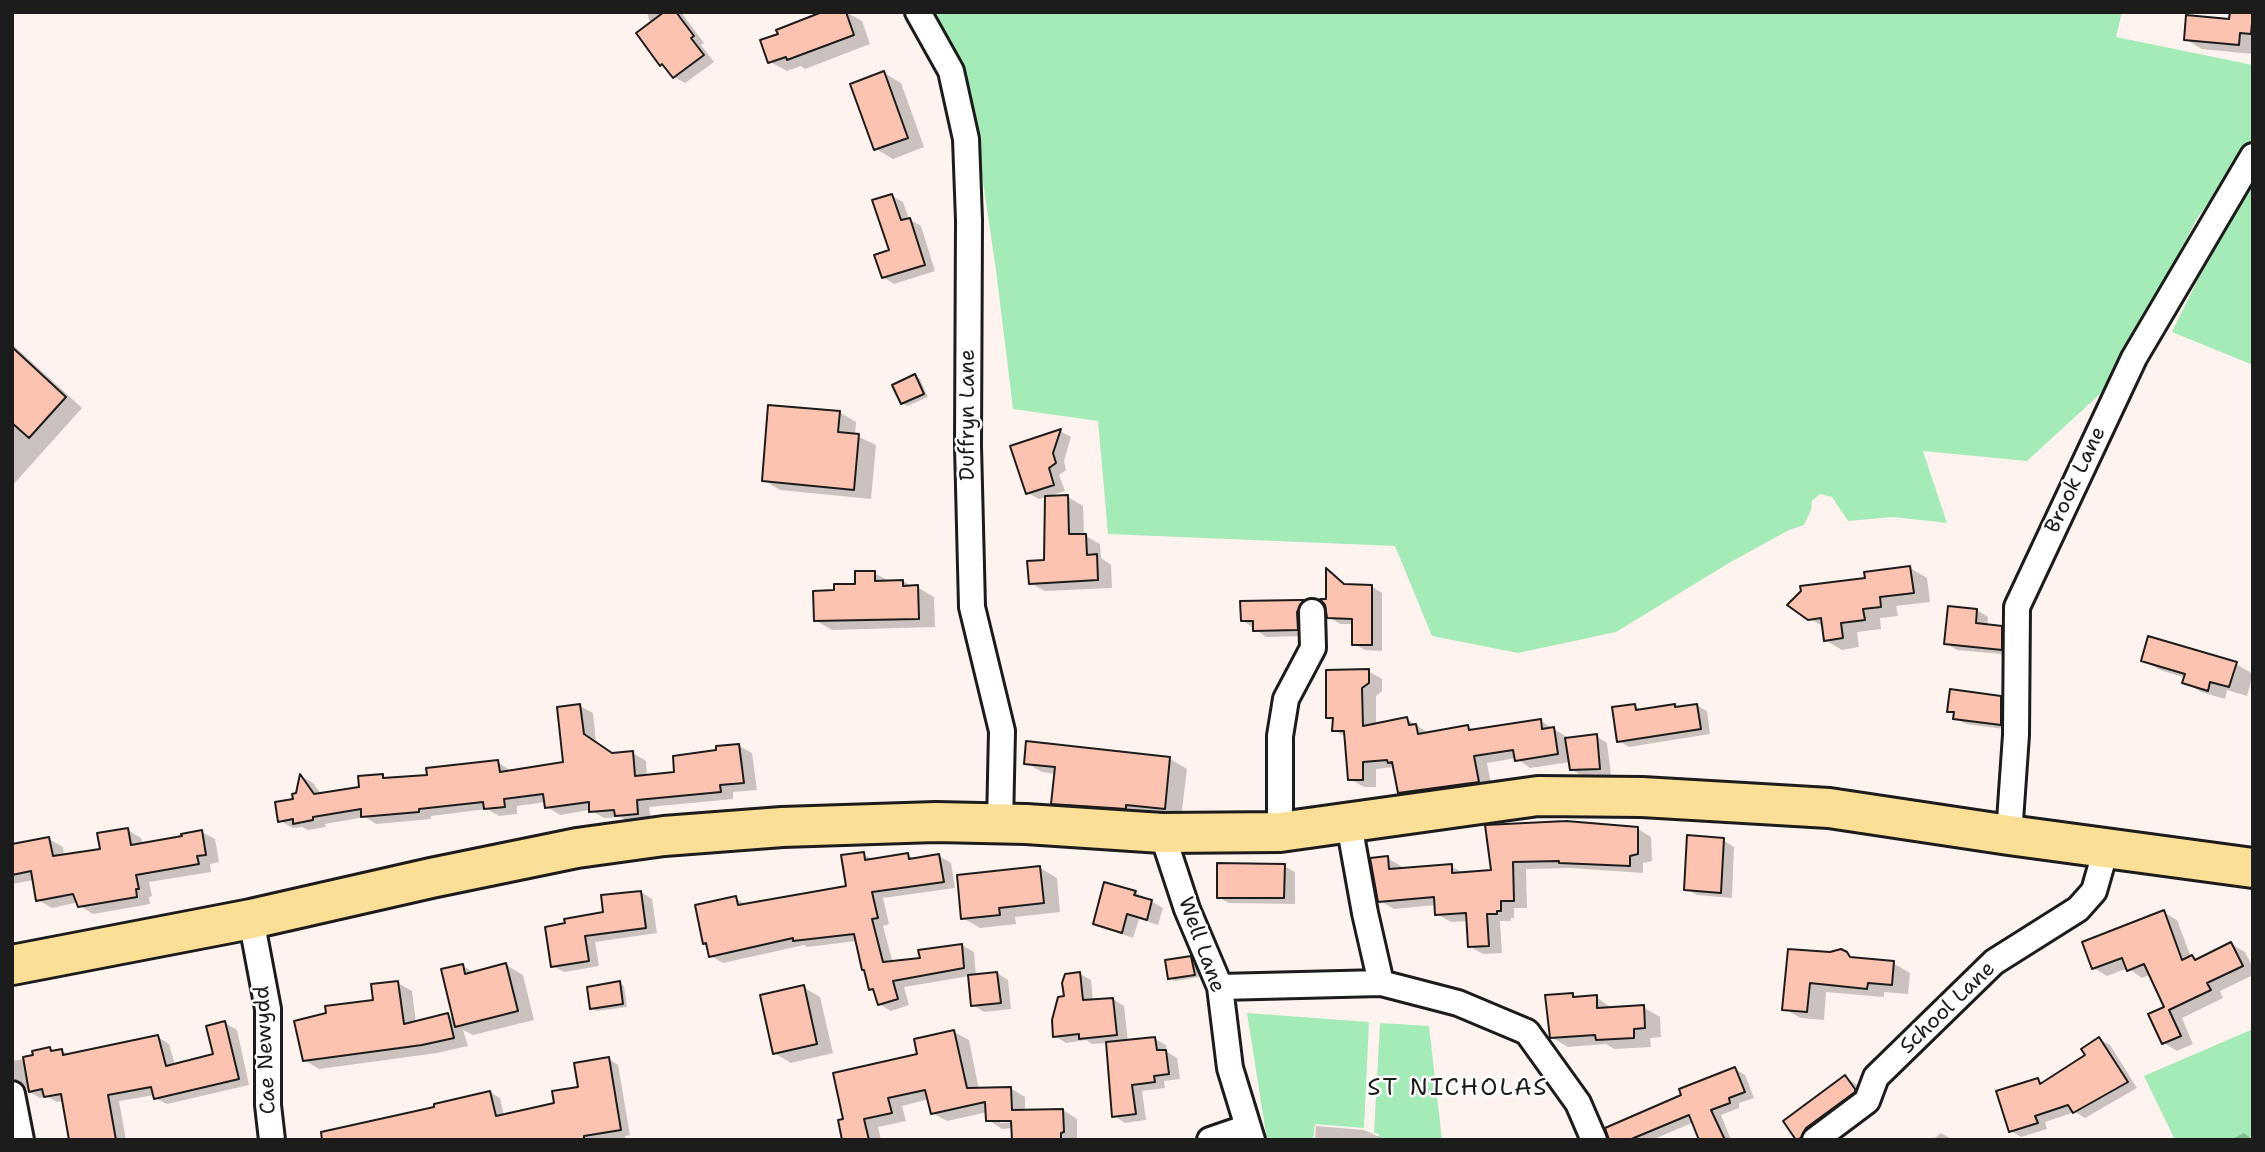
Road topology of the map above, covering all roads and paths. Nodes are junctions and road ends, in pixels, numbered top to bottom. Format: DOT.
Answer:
graph roads {
  1 [pos="918,12"];
  2 [pos="2253,156"];
  3 [pos="1312,612"];
  4 [pos="1000,824"];
  5 [pos="1349,824"];
  6 [pos="1280,832"];
  7 [pos="1162,833"];
  8 [pos="2009,835"];
  9 [pos="2106,849"];
  10 [pos="2253,869"];
  11 [pos="251,919"];
  12 [pos="12,965"];
  13 [pos="1381,983"];
  14 [pos="1220,987"];
  15 [pos="12,1094"];
  16 [pos="1250,1133"];
  17 [pos="21,1140"];
  18 [pos="272,1140"];
  19 [pos="1210,1140"];
  20 [pos="1594,1140"];
  21 [pos="1815,1140"];
  1 -- 4 [label="street, Duffryn Lane"];
  2 -- 8 [label="street, Brook Lane"];
  3 -- 6 [label="street"];
  4 -- 7 [label="main road"];
  4 -- 11 [label="main road"];
  5 -- 6 [label="main road"];
  5 -- 8 [label="main road"];
  5 -- 13 [label="street"];
  6 -- 7 [label="main road"];
  7 -- 14 [label="street, Well Lane"];
  8 -- 9 [label="main road"];
  9 -- 10 [label="main road"];
  9 -- 21 [label="street, School Lane"];
  11 -- 12 [label="main road"];
  11 -- 18 [label="street, Cae Newydd"];
  13 -- 14 [label="street"];
  13 -- 20 [label="street"];
  14 -- 16 [label="street, Well Lane"];
  15 -- 17 [label="street"];
  16 -- 19 [label="street"];
}
